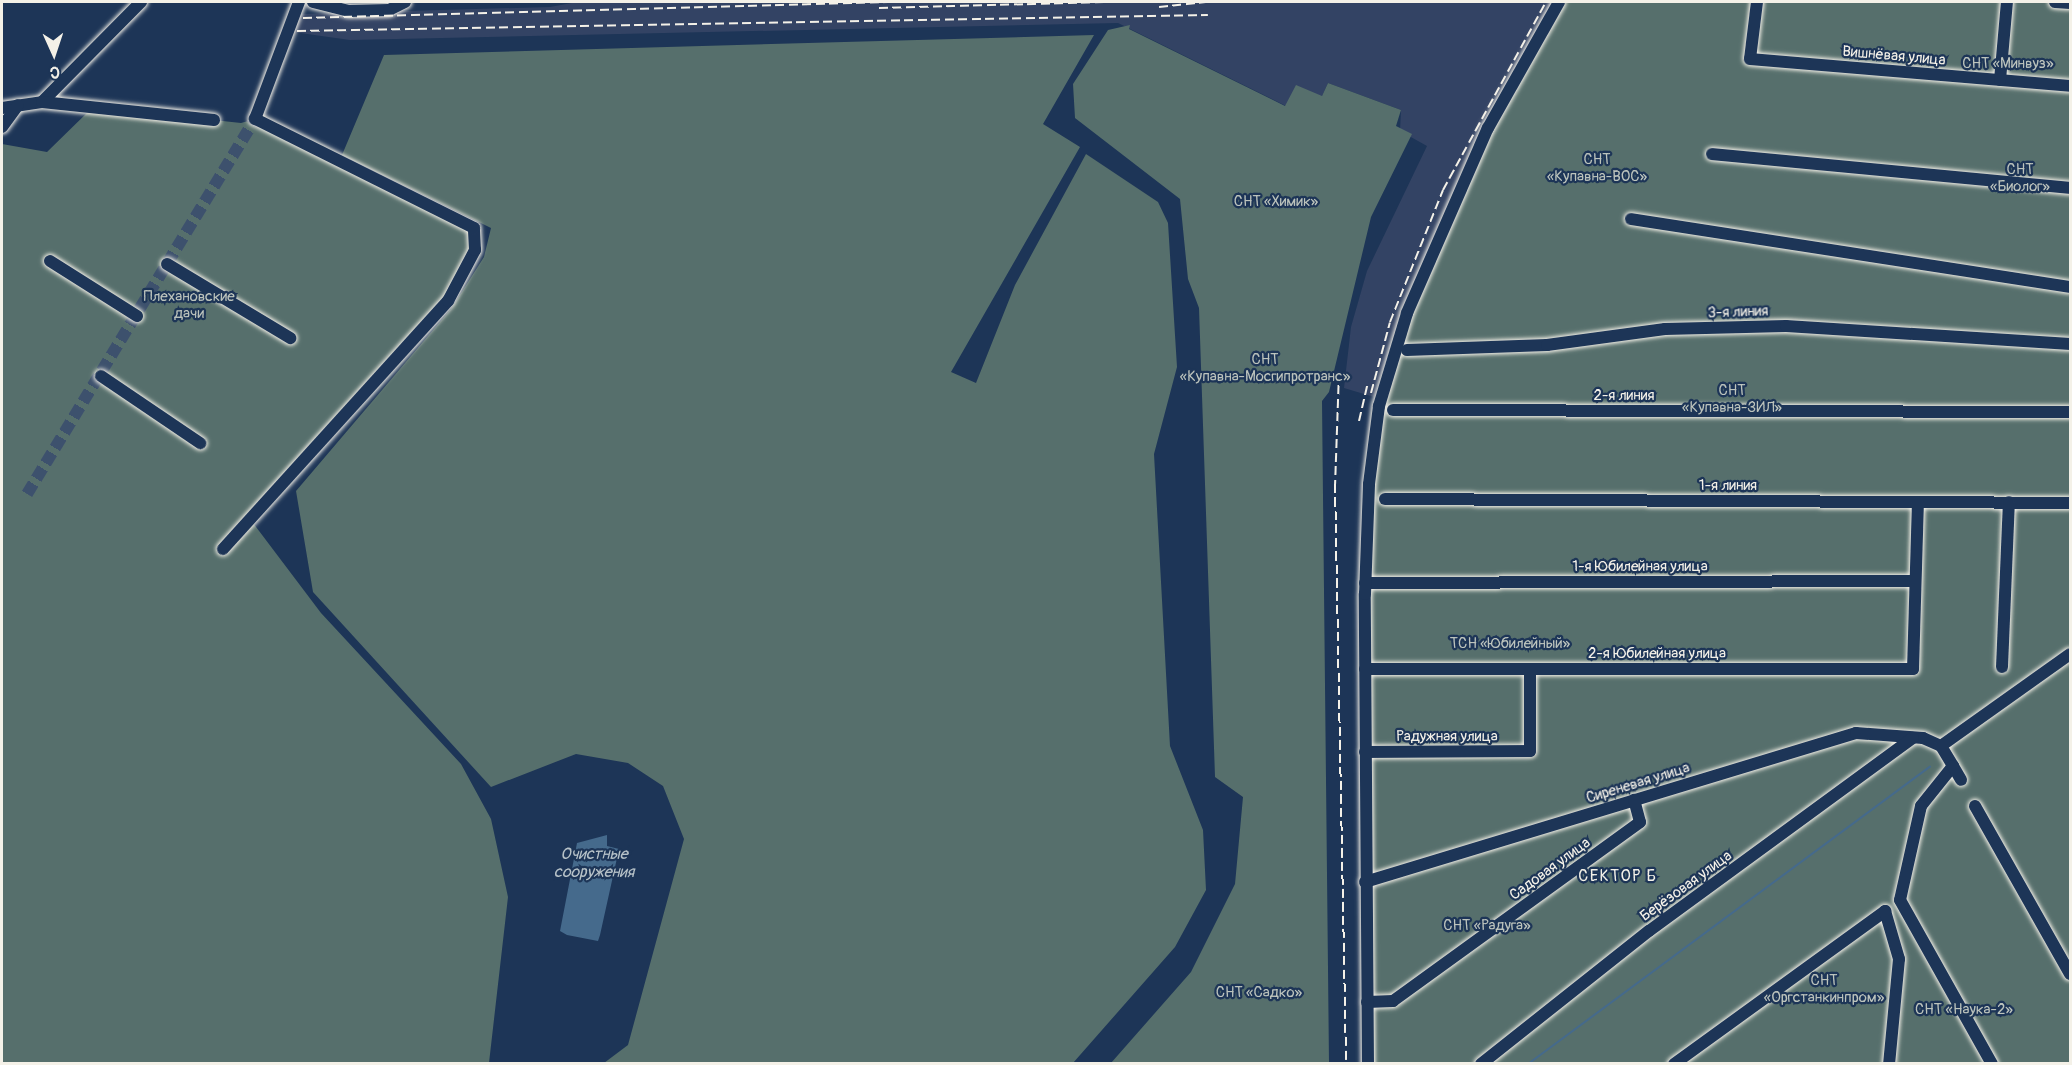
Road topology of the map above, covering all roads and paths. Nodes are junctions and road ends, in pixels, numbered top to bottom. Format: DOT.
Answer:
graph roads {
  1 [pos="141,2"];
  2 [pos="299,2"];
  3 [pos="313,2"];
  4 [pos="405,2"];
  5 [pos="1559,2"];
  6 [pos="1756,2"];
  7 [pos="2007,2"];
  8 [pos="2055,2"];
  9 [pos="2070,3"];
  10 [pos="2000,80"];
  11 [pos="2070,86"];
  12 [pos="42,102"];
  13 [pos="18,105"];
  14 [pos="2,108"];
  15 [pos="214,120"];
  16 [pos="2,127"];
  17 [pos="1712,154"];
  18 [pos="2070,188"];
  19 [pos="1631,219"];
  20 [pos="50,261"];
  21 [pos="168,264"];
  22 [pos="2070,286"];
  23 [pos="136,316"];
  24 [pos="290,339"];
  25 [pos="2070,344"];
  26 [pos="1407,350"];
  27 [pos="101,376"];
  28 [pos="1393,410"];
  29 [pos="2070,412"];
  30 [pos="200,442"];
  31 [pos="1385,499"];
  32 [pos="1918,502"];
  33 [pos="2009,502"];
  34 [pos="2070,502"];
  35 [pos="223,549"];
  36 [pos="1915,581"];
  37 [pos="1365,583"];
  38 [pos="2070,654"];
  39 [pos="2002,667"];
  40 [pos="1365,669"];
  41 [pos="1530,669"];
  42 [pos="1918,738"];
  43 [pos="1941,746"];
  44 [pos="1365,752"];
  45 [pos="1953,766"];
  46 [pos="1961,780"];
  47 [pos="1634,800"];
  48 [pos="1975,806"];
  49 [pos="1365,882"];
  50 [pos="2070,974"];
  51 [pos="1367,1002"];
  52 [pos="1368,1064"];
  53 [pos="1481,1064"];
  54 [pos="1674,1064"];
  55 [pos="1889,1064"];
  56 [pos="1992,1064"];
  1 -- 12 [label="street"];
  2 -- 35 [label="street"];
  3 -- 4 [label="street"];
  5 -- 37 [label="street"];
  6 -- 10 [label="street, Вишнёвая улица"];
  7 -- 10 [label="street"];
  8 -- 9 [label="street"];
  10 -- 11 [label="street, Вишнёвая улица"];
  12 -- 13 [label="street"];
  12 -- 15 [label="street"];
  13 -- 14 [label="street"];
  13 -- 16 [label="street"];
  17 -- 18 [label="street"];
  19 -- 22 [label="street"];
  20 -- 23 [label="street"];
  21 -- 24 [label="street"];
  25 -- 26 [label="street, 3-я линия"];
  27 -- 30 [label="street"];
  28 -- 29 [label="street, 2-я линия"];
  31 -- 32 [label="street, 1-я линия"];
  32 -- 33 [label="street, 1-я линия"];
  32 -- 36 [label="street"];
  33 -- 34 [label="street, 1-я линия"];
  33 -- 39 [label="street"];
  36 -- 37 [label="street, 1-я Юбилейная улица"];
  36 -- 41 [label="street, 2-я Юбилейная улица"];
  37 -- 40 [label="street"];
  38 -- 43 [label="street"];
  40 -- 41 [label="street, 2-я Юбилейная улица"];
  40 -- 44 [label="street"];
  41 -- 44 [label="street, Радужная улица"];
  42 -- 43 [label="street, Сиреневая улица"];
  42 -- 47 [label="street, Сиреневая улица"];
  42 -- 53 [label="street, Берёзовая улица"];
  43 -- 45 [label="street"];
  44 -- 49 [label="street"];
  45 -- 46 [label="street"];
  45 -- 56 [label="street"];
  47 -- 49 [label="street, Сиреневая улица"];
  47 -- 51 [label="street, Садовая улица"];
  48 -- 50 [label="street"];
  49 -- 51 [label="street"];
  51 -- 52 [label="street"];
  54 -- 55 [label="street"];
}
